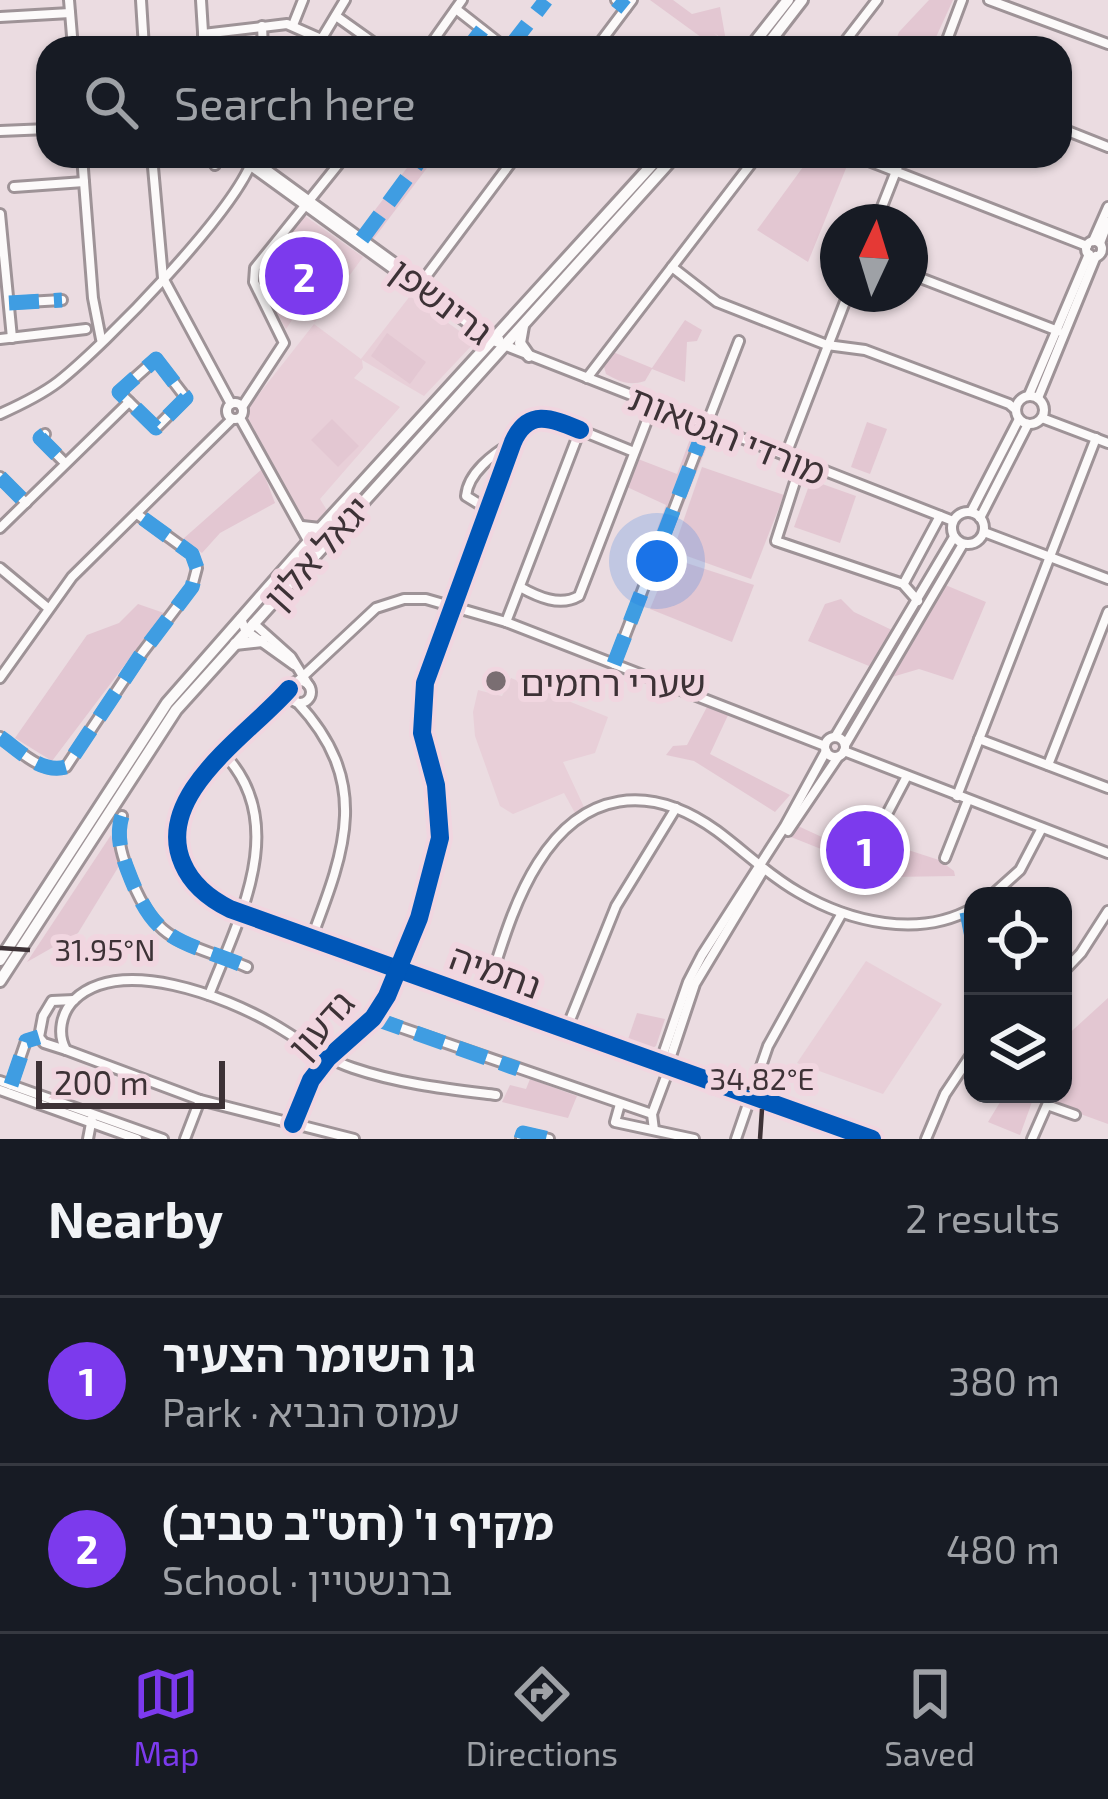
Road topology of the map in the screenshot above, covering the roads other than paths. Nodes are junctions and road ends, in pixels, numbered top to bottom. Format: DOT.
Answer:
graph roads {
  1 [pos="69,0"];
  2 [pos="141,0"];
  3 [pos="200,0"];
  4 [pos="303,0"];
  5 [pos="345,0"];
  6 [pos="463,0"];
  7 [pos="616,0"];
  8 [pos="788,0"];
  9 [pos="802,0"];
  10 [pos="877,0"];
  11 [pos="962,0"];
  12 [pos="989,0"];
  13 [pos="629,4"];
  14 [pos="456,9"];
  15 [pos="70,13"];
  16 [pos="336,16"];
  17 [pos="0,17"];
  18 [pos="262,25"];
  19 [pos="293,25"];
  20 [pos="482,30"];
  21 [pos="203,34"];
  22 [pos="72,36"];
  23 [pos="143,36"];
  24 [pos="262,36"];
  25 [pos="308,36"];
  26 [pos="324,36"];
  27 [pos="364,36"];
  28 [pos="437,36"];
  29 [pos="477,36"];
  30 [pos="490,36"];
  31 [pos="605,36"];
  32 [pos="760,36"];
  33 [pos="774,36"];
  34 [pos="849,36"];
  35 [pos="948,36"];
  36 [pos="1108,44"];
  37 [pos="36,129"];
  38 [pos="0,130"];
  39 [pos="1072,133"];
  40 [pos="1108,147"];
  41 [pos="83,168"];
  42 [pos="153,168"];
  43 [pos="247,168"];
  44 [pos="259,168"];
  45 [pos="336,168"];
  46 [pos="507,168"];
  47 [pos="649,168"];
  48 [pos="664,168"];
  49 [pos="748,168"];
  50 [pos="886,168"];
  51 [pos="898,168"];
  52 [pos="896,172"];
  53 [pos="84,182"];
  54 [pos="14,187"];
  55 [pos="308,203"];
  56 [pos="883,204"];
  57 [pos="1108,207"];
  58 [pos="0,214"];
  59 [pos="1108,222"];
  60 [pos="160,250"];
  61 [pos="1096,250"];
  62 [pos="181,260"];
  63 [pos="672,267"];
  64 [pos="163,278"];
  65 [pos="928,281"];
  66 [pos="419,286"];
  67 [pos="150,291"];
  68 [pos="171,293"];
  69 [pos="6,298"];
  70 [pos="62,300"];
  71 [pos="95,312"];
  72 [pos="841,312"];
  73 [pos="523,325"];
  74 [pos="116,326"];
  75 [pos="86,329"];
  76 [pos="1058,331"];
  77 [pos="12,338"];
  78 [pos="0,339"];
  79 [pos="101,340"];
  80 [pos="497,340"];
  81 [pos="739,341"];
  82 [pos="827,345"];
  83 [pos="529,356"];
  84 [pos="587,378"];
  85 [pos="1033,397"];
  86 [pos="129,402"];
  87 [pos="653,405"];
  88 [pos="236,412"];
  89 [pos="1018,412"];
  90 [pos="0,414"];
  91 [pos="1045,416"];
  92 [pos="706,425"];
  93 [pos="580,430"];
  94 [pos="45,434"];
  95 [pos="1096,438"];
  96 [pos="513,442"];
  97 [pos="1108,442"];
  98 [pos="634,452"];
  99 [pos="785,457"];
  100 [pos="65,463"];
  101 [pos="801,463"];
  102 [pos="0,477"];
  103 [pos="26,503"];
  104 [pos="487,509"];
  105 [pos="137,514"];
  106 [pos="976,515"];
  107 [pos="940,516"];
  108 [pos="953,521"];
  109 [pos="299,523"];
  110 [pos="0,528"];
  111 [pos="320,529"];
  112 [pos="984,532"];
  113 [pos="959,540"];
  114 [pos="310,546"];
  115 [pos="1050,556"];
  116 [pos="0,568"];
  117 [pos="1108,579"];
  118 [pos="903,584"];
  119 [pos="520,587"];
  120 [pos="918,601"];
  121 [pos="452,604"];
  122 [pos="48,608"];
  123 [pos="1108,612"];
  124 [pos="506,622"];
  125 [pos="246,623"];
  126 [pos="262,641"];
  127 [pos="232,645"];
  128 [pos="614,664"];
  129 [pos="299,674"];
  130 [pos="0,678"];
  131 [pos="289,689"];
  132 [pos="309,690"];
  133 [pos="297,702"];
  134 [pos="317,727"];
  135 [pos="0,737"];
  136 [pos="835,737"];
  137 [pos="979,739"];
  138 [pos="826,748"];
  139 [pos="842,751"];
  140 [pos="224,754"];
  141 [pos="1048,765"];
  142 [pos="907,776"];
  143 [pos="1108,788"];
  144 [pos="957,796"];
  145 [pos="968,800"];
  146 [pos="676,808"];
  147 [pos="122,816"];
  148 [pos="1042,828"];
  149 [pos="878,831"];
  150 [pos="1108,853"];
  151 [pos="945,858"];
  152 [pos="762,867"];
  153 [pos="1001,887"];
  154 [pos="1108,911"];
  155 [pos="239,912"];
  156 [pos="964,912"];
  157 [pos="842,913"];
  158 [pos="313,937"];
  159 [pos="224,957"];
  160 [pos="0,960"];
  161 [pos="1072,963"];
  162 [pos="247,967"];
  163 [pos="399,970"];
  164 [pos="0,981"];
  165 [pos="209,995"];
  166 [pos="74,1000"];
  167 [pos="484,1000"];
  168 [pos="373,1018"];
  169 [pos="566,1030"];
  170 [pos="39,1037"];
  171 [pos="66,1050"];
  172 [pos="328,1058"];
  173 [pos="666,1065"];
  174 [pos="964,1066"];
  175 [pos="0,1081"];
  176 [pos="11,1085"];
  177 [pos="0,1090"];
  178 [pos="496,1095"];
  179 [pos="749,1096"];
  180 [pos="200,1100"];
  181 [pos="620,1104"];
  182 [pos="652,1114"];
  183 [pos="1076,1115"];
  184 [pos="95,1118"];
  185 [pos="293,1124"];
  186 [pos="654,1130"];
  187 [pos="88,1139"];
  188 [pos="137,1139"];
  189 [pos="164,1139"];
  190 [pos="185,1139"];
  191 [pos="354,1139"];
  192 [pos="520,1139"];
  193 [pos="548,1139"];
  194 [pos="694,1139"];
  195 [pos="736,1139"];
  196 [pos="872,1139"];
  197 [pos="926,1139"];
  198 [pos="1032,1139"];
  1 -- 15 [label="street"];
  2 -- 23 [label="street"];
  3 -- 21 [label="street"];
  4 -- 19 [label="street"];
  5 -- 16 [label="street"];
  6 -- 14 [label="street"];
  7 -- 13 [label="street"];
  8 -- 32 [label="main road"];
  9 -- 33 [label="main road"];
  10 -- 34 [label="street"];
  11 -- 35 [label="street"];
  12 -- 36 [label="street"];
  13 -- 31 [label="street"];
  14 -- 20 [label="street"];
  14 -- 28 [label="street"];
  15 -- 17 [label="street"];
  15 -- 22 [label="street"];
  16 -- 26 [label="street"];
  16 -- 27 [label="street"];
  18 -- 19 [label="street"];
  18 -- 21 [label="street"];
  18 -- 24 [label="street"];
  19 -- 25 [label="street"];
  20 -- 29 [label="street"];
  20 -- 30 [label="street"];
  37 -- 38 [label="street"];
  39 -- 40 [label="street"];
  41 -- 53 [label="street"];
  42 -- 60 [label="street"];
  43 -- 62 [label="street"];
  44 -- 55 [label="street, גרינשפן"];
  45 -- 55 [label="street"];
  46 -- 66 [label="street"];
  47 -- 80 [label="main road, יגאל אלון"];
  48 -- 73 [label="main road, יגאל אלון"];
  49 -- 63 [label="street"];
  50 -- 52 [label="street"];
  51 -- 52 [label="street"];
  52 -- 56 [label="street"];
  52 -- 61 [label="street"];
  53 -- 54 [label="street"];
  53 -- 71 [label="street"];
  55 -- 66 [label="street, גרינשפן"];
  55 -- 88 [label="street"];
  57 -- 61 [label="street"];
  58 -- 69 [label="street"];
  59 -- 61 [label="street"];
  60 -- 62 [label="street"];
  60 -- 64 [label="street"];
  61 -- 76 [label="street"];
  61 -- 85 [label="street"];
  62 -- 64 [label="street"];
  63 -- 82 [label="street"];
  63 -- 84 [label="street"];
  64 -- 67 [label="street"];
  64 -- 68 [label="street"];
  65 -- 76 [label="street"];
  66 -- 80 [label="street, גרינשפן"];
  67 -- 68 [label="street"];
  67 -- 74 [label="street"];
  68 -- 88 [label="street"];
  69 -- 70 [label="street"];
  69 -- 77 [label="street"];
  71 -- 74 [label="street"];
  71 -- 79 [label="street"];
  72 -- 82 [label="street"];
  73 -- 80 [label="main road, יגאל אלון"];
  73 -- 83 [label="main road"];
  74 -- 79 [label="street"];
  75 -- 77 [label="street"];
  76 -- 85 [label="street"];
  77 -- 78 [label="street"];
  79 -- 90 [label="street"];
  80 -- 83 [label="street, מורדי הגטאות"];
  80 -- 111 [label="main road, יגאל אלון"];
  80 -- 114 [label="main road, יגאל אלון"];
  81 -- 92 [label="street"];
  82 -- 89 [label="street"];
  82 -- 99 [label="street"];
  83 -- 84 [label="street, מורדי הגטאות"];
  84 -- 87 [label="street, מורדי הגטאות"];
  85 -- 89 [label="street"];
  85 -- 91 [label="street"];
  86 -- 86 [label="street"];
  86 -- 100 [label="street"];
  87 -- 92 [label="street, מורדי הגטאות"];
  87 -- 98 [label="street"];
  88 -- 105 [label="street"];
  88 -- 109 [label="street"];
  89 -- 91 [label="street"];
  89 -- 106 [label="street"];
  91 -- 95 [label="street"];
  92 -- 99 [label="street, מורדי הגטאות"];
  92 -- 128 [label="street"];
  93 -- 96 [label="street"];
  93 -- 98 [label="street"];
  93 -- 119 [label="street"];
  94 -- 100 [label="street"];
  95 -- 97 [label="street"];
  95 -- 115 [label="street"];
  96 -- 104 [label="street, גדעון"];
  96 -- 104 [label="street"];
  98 -- 119 [label="street"];
  99 -- 101 [label="street, מורדי הגטאות"];
  100 -- 103 [label="street"];
  101 -- 107 [label="street, מורדי הגטאות"];
  101 -- 118 [label="street"];
  102 -- 103 [label="street"];
  103 -- 110 [label="street"];
  104 -- 121 [label="street, גדעון"];
  105 -- 122 [label="street"];
  105 -- 135 [label="street"];
  106 -- 108 [label="street"];
  106 -- 112 [label="street"];
  107 -- 108 [label="street, מורדי הגטאות"];
  107 -- 118 [label="street"];
  108 -- 113 [label="street"];
  109 -- 111 [label="main road"];
  109 -- 114 [label="street"];
  111 -- 114 [label="main road, יגאל אלון"];
  112 -- 113 [label="street"];
  112 -- 115 [label="street"];
  113 -- 120 [label="street"];
  113 -- 139 [label="street"];
  114 -- 125 [label="main road, יגאל אלון"];
  115 -- 117 [label="street"];
  115 -- 137 [label="street"];
  116 -- 122 [label="street"];
  118 -- 120 [label="street"];
  119 -- 124 [label="street"];
  120 -- 136 [label="street"];
  121 -- 124 [label="street"];
  121 -- 129 [label="street"];
  121 -- 163 [label="street, גדעון"];
  122 -- 130 [label="street"];
  123 -- 141 [label="street"];
  124 -- 128 [label="street"];
  125 -- 126 [label="street"];
  125 -- 127 [label="main road, יגאל אלון"];
  125 -- 129 [label="street"];
  125 -- 160 [label="main road, יגאל אלון"];
  126 -- 127 [label="main road"];
  126 -- 129 [label="street"];
  127 -- 164 [label="main road, יגאל אלון"];
  128 -- 138 [label="street"];
  129 -- 131 [label="street, נחמיה"];
  129 -- 132 [label="street"];
  131 -- 133 [label="street"];
  131 -- 140 [label="street, נחמיה"];
  132 -- 133 [label="street"];
  132 -- 134 [label="street"];
  133 -- 134 [label="street"];
  134 -- 158 [label="street"];
  136 -- 138 [label="street"];
  136 -- 139 [label="street"];
  137 -- 141 [label="street"];
  137 -- 144 [label="street"];
  138 -- 139 [label="street"];
  138 -- 152 [label="street"];
  139 -- 142 [label="street"];
  139 -- 152 [label="street"];
  140 -- 155 [label="street"];
  140 -- 155 [label="street, נחמיה"];
  141 -- 143 [label="street"];
  142 -- 144 [label="street"];
  142 -- 149 [label="street"];
  144 -- 145 [label="street"];
  145 -- 148 [label="street"];
  145 -- 151 [label="street"];
  146 -- 152 [label="street"];
  146 -- 167 [label="street"];
  146 -- 169 [label="street"];
  147 -- 159 [label="street"];
  148 -- 150 [label="street"];
  148 -- 153 [label="street"];
  152 -- 157 [label="street"];
  152 -- 173 [label="street"];
  154 -- 161 [label="street"];
  155 -- 158 [label="street, נחמיה"];
  155 -- 159 [label="street"];
  156 -- 157 [label="street"];
  157 -- 179 [label="street"];
  158 -- 163 [label="street, נחמיה"];
  159 -- 162 [label="street"];
  159 -- 165 [label="street"];
  163 -- 167 [label="street, נחמיה"];
  163 -- 168 [label="street, גדעון"];
  165 -- 166 [label="street"];
  165 -- 172 [label="street"];
  166 -- 170 [label="street"];
  166 -- 171 [label="street"];
  167 -- 169 [label="street, נחמיה"];
  168 -- 172 [label="street, גדעון"];
  168 -- 181 [label="street"];
  169 -- 173 [label="street, נחמיה"];
  170 -- 171 [label="street"];
  170 -- 176 [label="street"];
  171 -- 180 [label="street"];
  172 -- 178 [label="street"];
  172 -- 185 [label="street, גדעון"];
  173 -- 179 [label="street, נחמיה"];
  173 -- 182 [label="street"];
  174 -- 197 [label="street"];
  175 -- 176 [label="street"];
  176 -- 184 [label="street"];
  177 -- 184 [label="street"];
  179 -- 195 [label="street"];
  179 -- 196 [label="street, נחמיה"];
  180 -- 185 [label="street"];
  180 -- 190 [label="street"];
  181 -- 182 [label="street"];
  181 -- 186 [label="street"];
  182 -- 186 [label="street"];
  183 -- 198 [label="street"];
  184 -- 187 [label="street"];
  184 -- 188 [label="street"];
  184 -- 189 [label="street"];
  185 -- 191 [label="street"];
  186 -- 194 [label="street"];
  192 -- 193 [label="street"];
}
